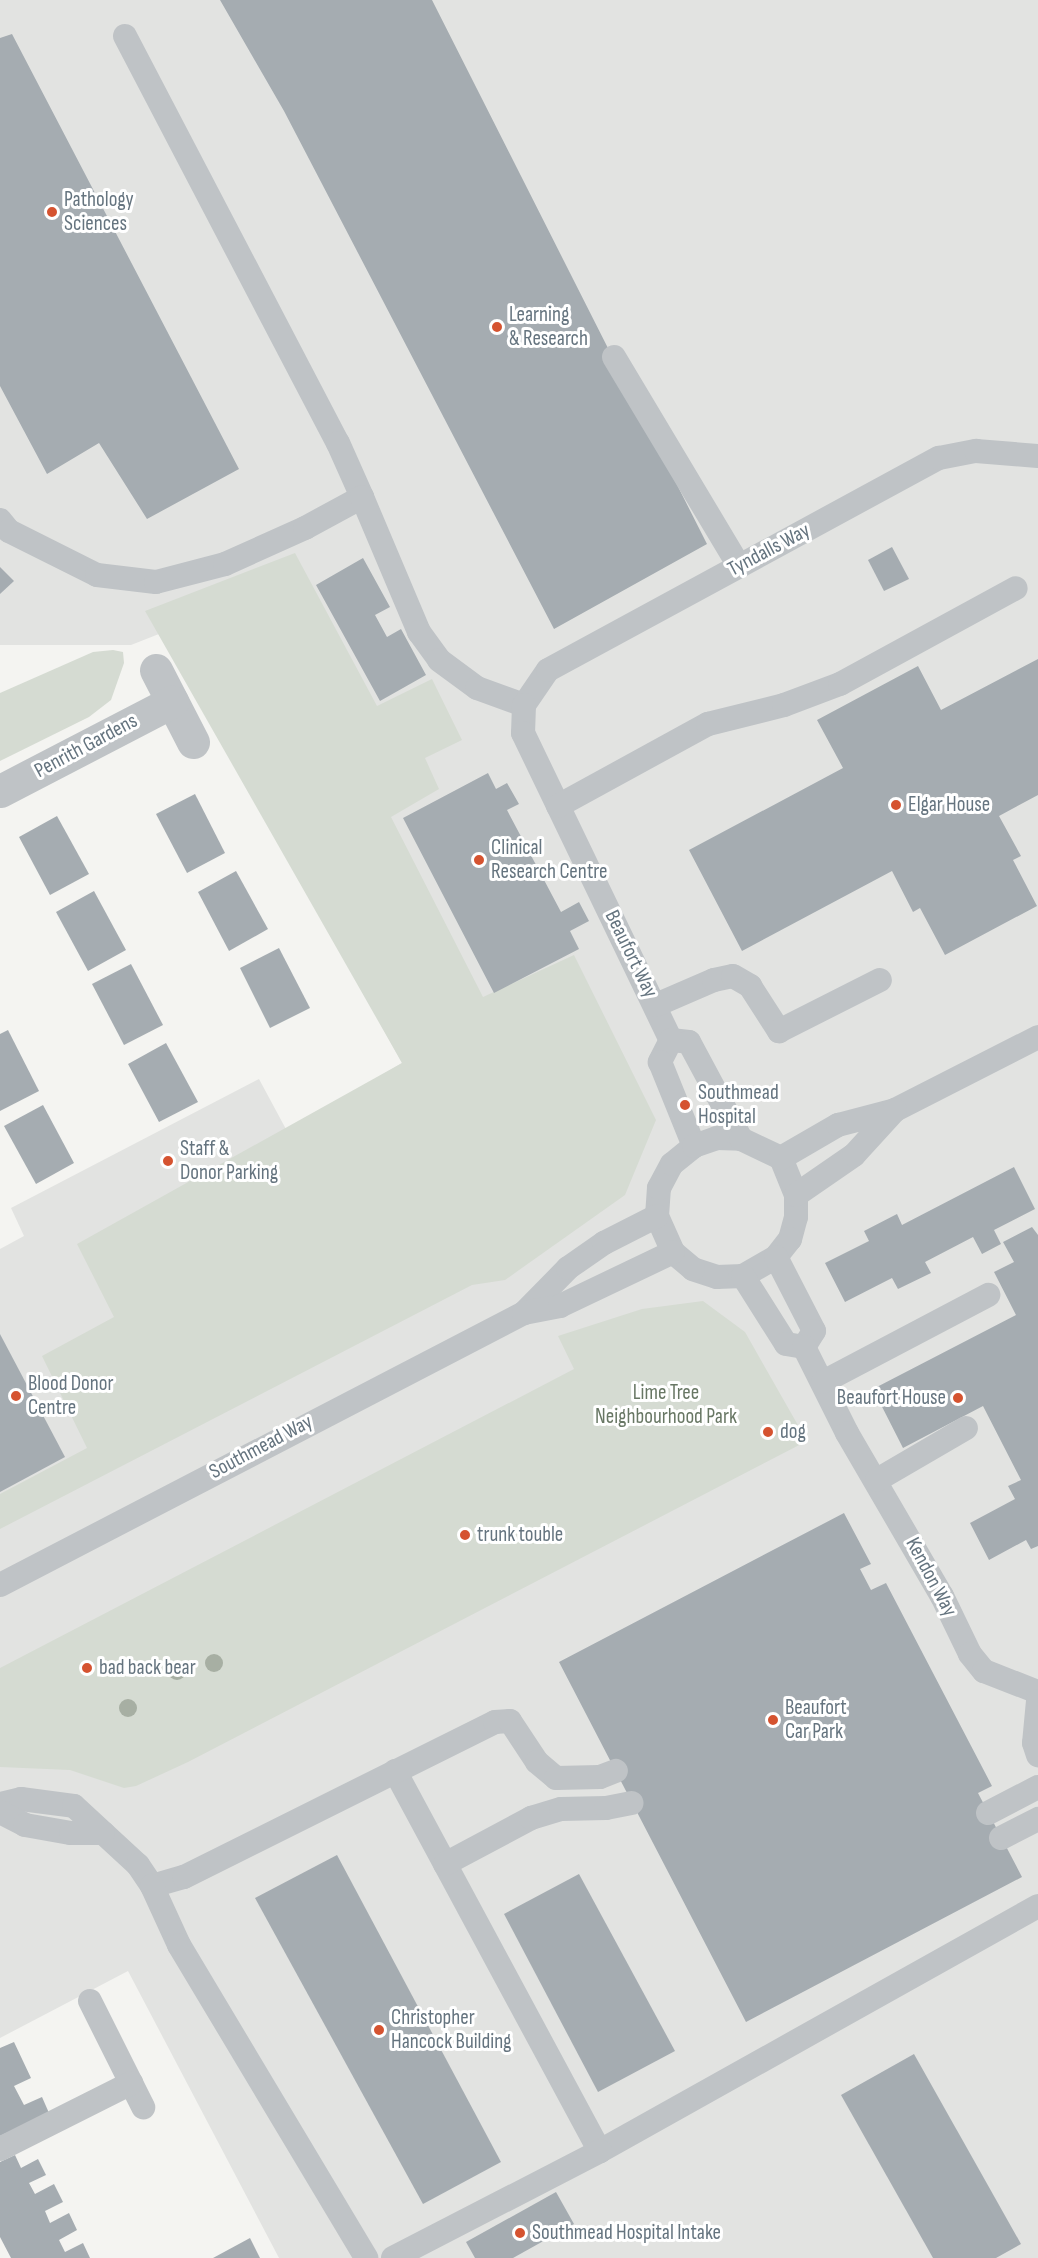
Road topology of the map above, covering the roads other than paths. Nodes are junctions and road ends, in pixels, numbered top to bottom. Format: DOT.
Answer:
graph roads {
  1 [pos="125,36"];
  2 [pos="614,357"];
  3 [pos="1038,456"];
  4 [pos="362,497"];
  5 [pos="0,520"];
  6 [pos="739,566"];
  7 [pos="1016,588"];
  8 [pos="156,670"];
  9 [pos="172,702"];
  10 [pos="524,705"];
  11 [pos="193,742"];
  12 [pos="0,791"];
  13 [pos="558,806"];
  14 [pos="880,980"];
  15 [pos="656,1005"];
  16 [pos="1038,1037"];
  17 [pos="671,1040"];
  18 [pos="895,1110"];
  19 [pos="741,1139"];
  20 [pos="693,1146"];
  21 [pos="781,1158"];
  22 [pos="796,1195"];
  23 [pos="657,1216"];
  24 [pos="673,1252"];
  25 [pos="776,1257"];
  26 [pos="743,1276"];
  27 [pos="988,1295"];
  28 [pos="524,1312"];
  29 [pos="804,1347"];
  30 [pos="823,1382"];
  31 [pos="966,1428"];
  32 [pos="877,1480"];
  33 [pos="0,1585"];
  34 [pos="1038,1692"];
  35 [pos="1038,1701"];
  36 [pos="1038,1755"];
  37 [pos="616,1771"];
  38 [pos="395,1772"];
  39 [pos="1038,1787"];
  40 [pos="632,1803"];
  41 [pos="0,1804"];
  42 [pos="0,1812"];
  43 [pos="988,1813"];
  44 [pos="1038,1819"];
  45 [pos="103,1833"];
  46 [pos="1001,1838"];
  47 [pos="445,1864"];
  48 [pos="152,1886"];
  49 [pos="1038,1906"];
  50 [pos="90,2001"];
  51 [pos="131,2084"];
  52 [pos="143,2108"];
  53 [pos="0,2149"];
  54 [pos="600,2151"];
  55 [pos="366,2258"];
  56 [pos="393,2258"];
  1 -- 4 [label="lane"];
  2 -- 6 [label="lane"];
  3 -- 6 [label="lane, Tyndalls Way"];
  4 -- 5 [label="lane"];
  4 -- 10 [label="lane"];
  6 -- 10 [label="lane, Tyndalls Way"];
  7 -- 13 [label="lane"];
  8 -- 9 [label="street"];
  9 -- 11 [label="street"];
  9 -- 12 [label="street, Penrith Gardens"];
  10 -- 13 [label="lane, Beaufort Way"];
  13 -- 15 [label="lane, Beaufort Way"];
  14 -- 15 [label="lane"];
  15 -- 17 [label="lane, Beaufort Way"];
  16 -- 18 [label="lane"];
  17 -- 19 [label="lane"];
  17 -- 20 [label="lane"];
  18 -- 21 [label="lane"];
  18 -- 22 [label="lane"];
  19 -- 20 [label="lane"];
  19 -- 21 [label="lane"];
  20 -- 23 [label="lane"];
  21 -- 22 [label="lane"];
  22 -- 25 [label="lane"];
  23 -- 24 [label="lane"];
  23 -- 28 [label="lane, Southmead Way"];
  24 -- 26 [label="lane"];
  24 -- 28 [label="lane, Southmead Way"];
  25 -- 26 [label="lane"];
  25 -- 29 [label="lane"];
  26 -- 29 [label="lane"];
  27 -- 30 [label="lane"];
  28 -- 33 [label="lane, Southmead Way"];
  29 -- 30 [label="lane"];
  30 -- 32 [label="lane, Kendon Way"];
  31 -- 32 [label="lane"];
  32 -- 34 [label="lane, Kendon Way"];
  35 -- 36 [label="lane"];
  37 -- 38 [label="lane"];
  38 -- 47 [label="lane"];
  38 -- 48 [label="lane"];
  39 -- 43 [label="lane"];
  40 -- 47 [label="lane"];
  41 -- 45 [label="lane"];
  42 -- 45 [label="lane"];
  44 -- 46 [label="lane"];
  45 -- 48 [label="lane"];
  47 -- 54 [label="lane"];
  48 -- 55 [label="lane"];
  49 -- 54 [label="lane"];
  50 -- 51 [label="lane"];
  51 -- 52 [label="lane"];
  51 -- 53 [label="lane"];
  54 -- 56 [label="lane"];
}
